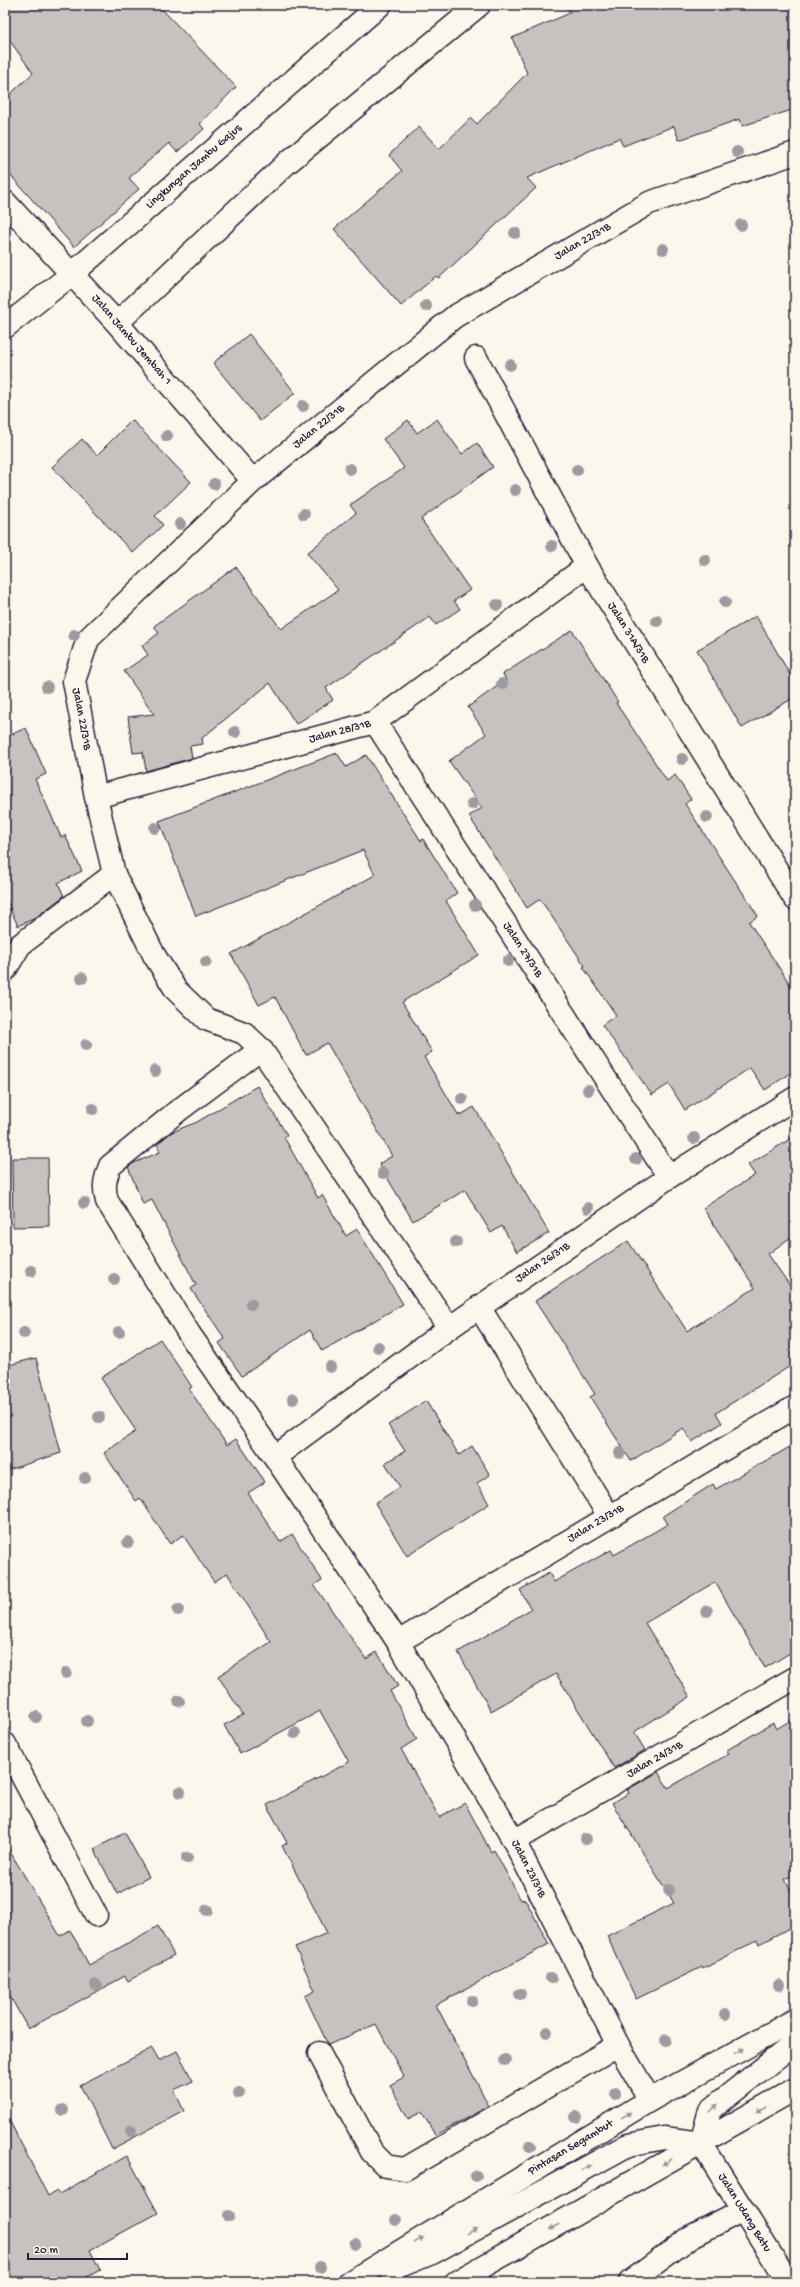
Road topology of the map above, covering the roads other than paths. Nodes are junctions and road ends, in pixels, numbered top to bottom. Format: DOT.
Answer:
graph roads {
  1 [pos="380,5"];
  2 [pos="479,5"];
  3 [pos="795,153"];
  4 [pos="5,202"];
  5 [pos="72,274"];
  6 [pos="117,323"];
  7 [pos="5,327"];
  8 [pos="476,358"];
  9 [pos="253,481"];
  10 [pos="587,566"];
  11 [pos="375,722"];
  12 [pos="96,797"];
  13 [pos="114,874"];
  14 [pos="795,899"];
  15 [pos="5,970"];
  16 [pos="261,1049"];
  17 [pos="795,1098"];
  18 [pos="669,1177"];
  19 [pos="478,1307"];
  20 [pos="449,1328"];
  21 [pos="795,1407"];
  22 [pos="276,1457"];
  23 [pos="609,1516"];
  24 [pos="398,1642"];
  25 [pos="795,1678"];
  26 [pos="5,1744"];
  27 [pos="514,1841"];
  28 [pos="96,1915"];
  29 [pos="795,2020"];
  30 [pos="795,2043"];
  31 [pos="618,2045"];
  32 [pos="320,2053"];
  33 [pos="795,2089"];
  34 [pos="650,2100"];
  35 [pos="701,2143"];
  36 [pos="743,2210"];
  37 [pos="350,2282"];
  38 [pos="360,2282"];
  39 [pos="456,2282"];
  40 [pos="630,2282"];
  41 [pos="788,2282"];
  1 -- 5 [label="street, Lingkungan Jambu Gajus"];
  2 -- 6 [label="street"];
  3 -- 9 [label="street, Jalan 22/31B"];
  4 -- 5 [label="street, Jalan Jambu Jembah 1"];
  5 -- 6 [label="street, Jalan Jambu Jembah 1"];
  5 -- 7 [label="street, Lingkungan Jambu Gajus"];
  6 -- 9 [label="street, Jalan Jambu Jembah 1"];
  8 -- 10 [label="street, Jalan 31A/31B"];
  9 -- 12 [label="street, Jalan 22/31B"];
  10 -- 11 [label="street, Jalan 28/31B"];
  10 -- 14 [label="street, Jalan 31A/31B"];
  11 -- 12 [label="street, Jalan 28/31B"];
  11 -- 18 [label="street, Jalan 27/31B"];
  12 -- 13 [label="street, Jalan 22/31B"];
  13 -- 15 [label="street"];
  13 -- 16 [label="street, Jalan 22/31B"];
  16 -- 20 [label="street, Jalan 22/31B"];
  16 -- 22 [label="street, Jalan 23/31B"];
  17 -- 18 [label="street, Jalan 26/31B"];
  18 -- 19 [label="street, Jalan 26/31B"];
  19 -- 20 [label="street, Jalan 26/31B"];
  19 -- 23 [label="street"];
  20 -- 22 [label="street, Jalan 26/31B"];
  21 -- 23 [label="street, Jalan 23/31B"];
  22 -- 24 [label="street, Jalan 23/31B"];
  23 -- 24 [label="street, Jalan 23/31B"];
  24 -- 27 [label="street, Jalan 23/31B"];
  25 -- 27 [label="street, Jalan 24/31B"];
  26 -- 28 [label="street"];
  27 -- 31 [label="street, Jalan 23/31B"];
  34 -- 29 [label="street, Pintasan Segambut, one-way"];
  35 -- 30 [label="street, one-way"];
  31 -- 32 [label="street"];
  31 -- 34 [label="street, Jalan 23/31B"];
  33 -- 35 [label="street, one-way"];
  37 -- 34 [label="street, Pintasan Segambut, one-way"];
  35 -- 36 [label="street, Jalan Udang Batu"];
  38 -- 35 [label="street, one-way"];
  35 -- 39 [label="street, one-way"];
  36 -- 40 [label="street"];
  36 -- 41 [label="street, Jalan Udang Batu"];
}
